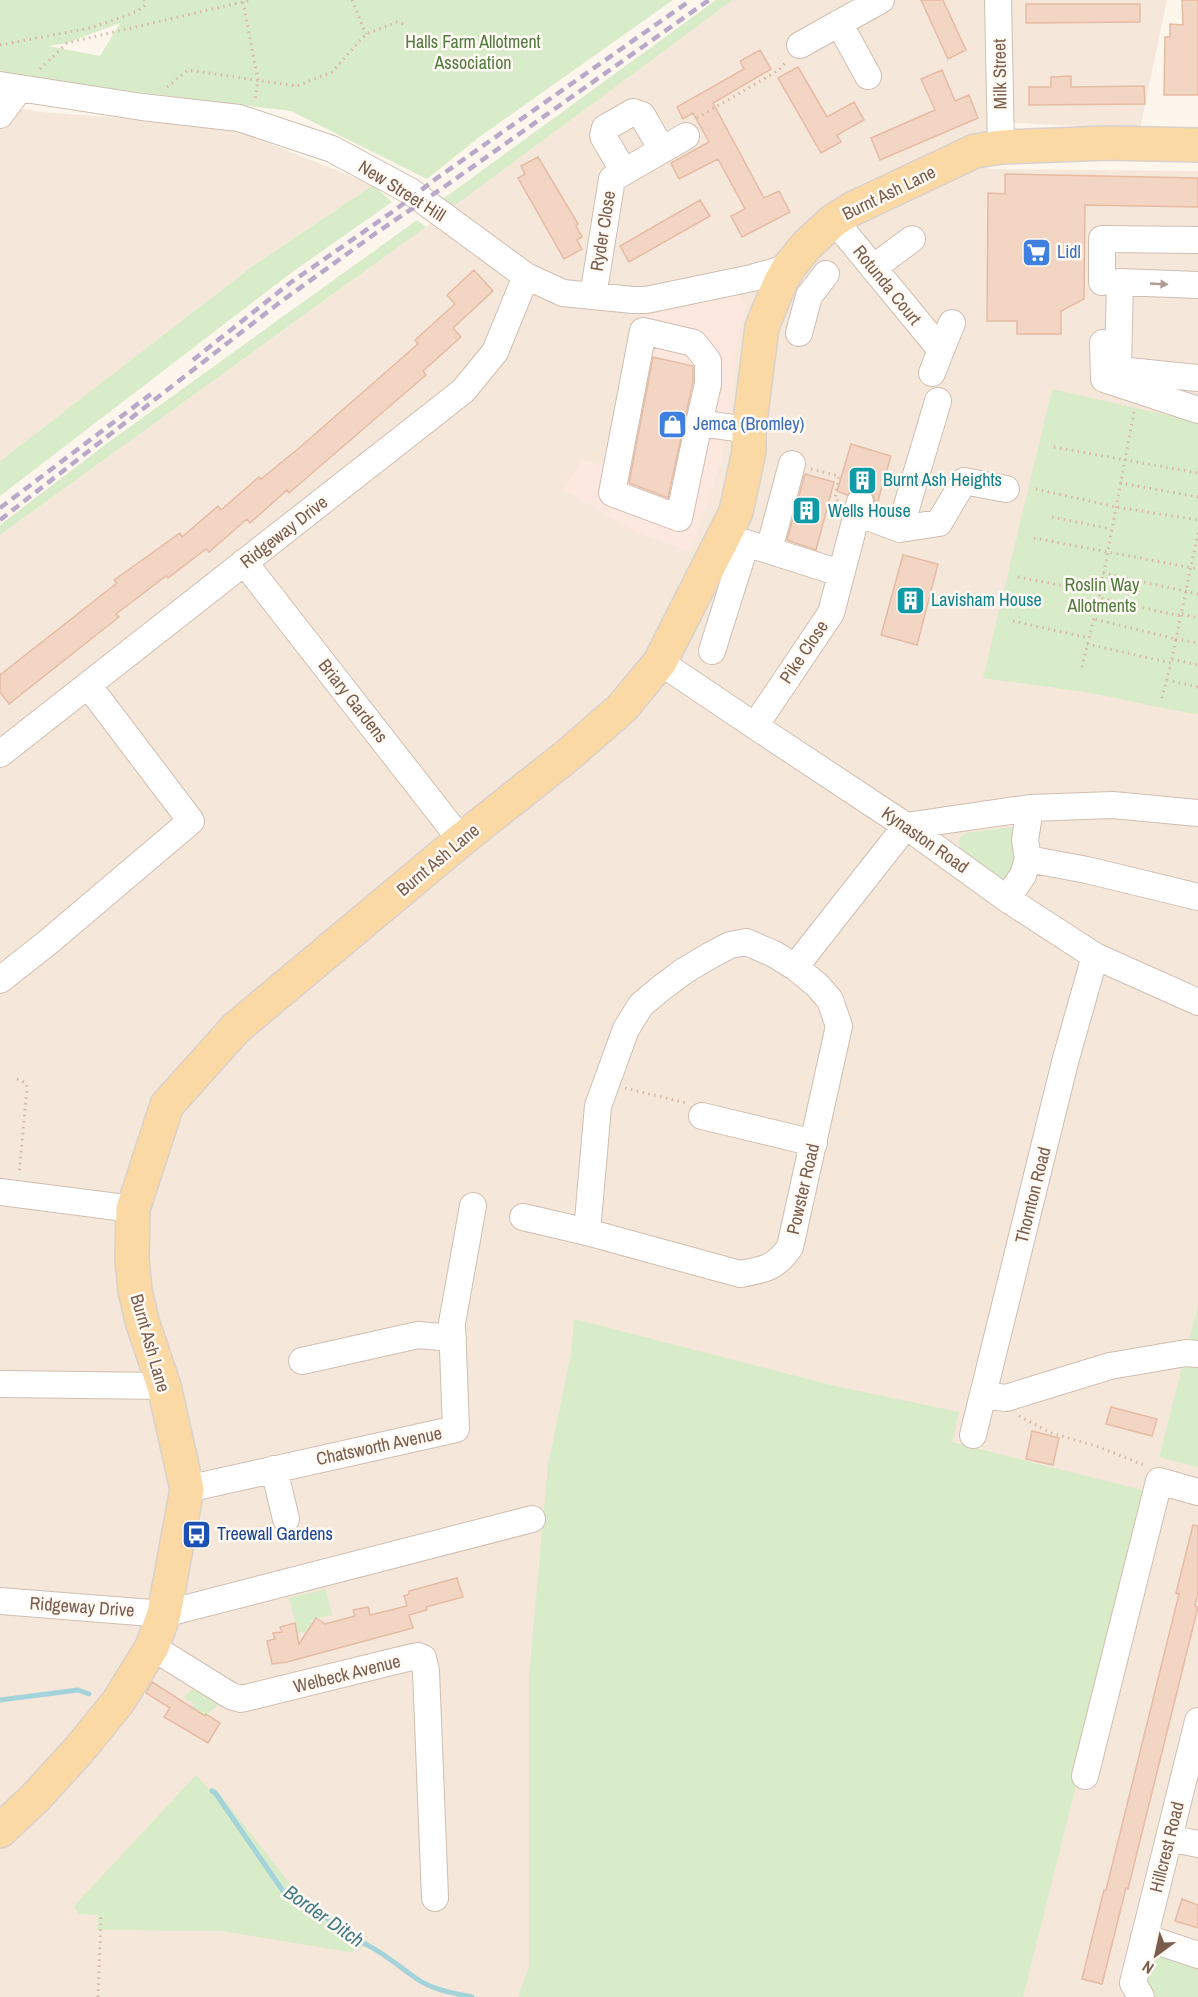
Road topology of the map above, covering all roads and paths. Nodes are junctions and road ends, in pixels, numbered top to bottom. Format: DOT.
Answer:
graph roads {
  1 [pos="144,0"];
  2 [pos="251,0"];
  3 [pos="352,0"];
  4 [pos="881,0"];
  5 [pos="998,0"];
  6 [pos="243,2"];
  7 [pos="839,23"];
  8 [pos="404,24"];
  9 [pos="366,34"];
  10 [pos="0,45"];
  11 [pos="800,45"];
  12 [pos="868,76"];
  13 [pos="258,80"];
  14 [pos="10,87"];
  15 [pos="142,107"];
  16 [pos="0,115"];
  17 [pos="252,123"];
  18 [pos="686,136"];
  19 [pos="1198,145"];
  20 [pos="1001,147"];
  21 [pos="662,150"];
  22 [pos="624,172"];
  23 [pos="834,220"];
  24 [pos="912,239"];
  25 [pos="1198,240"];
  26 [pos="873,268"];
  27 [pos="826,274"];
  28 [pos="526,276"];
  29 [pos="792,282"];
  30 [pos="1198,285"];
  31 [pos="1108,286"];
  32 [pos="593,296"];
  33 [pos="646,300"];
  34 [pos="952,323"];
  35 [pos="643,332"];
  36 [pos="799,333"];
  37 [pos="1198,378"];
  38 [pos="938,401"];
  39 [pos="1198,411"];
  40 [pos="1144,414"];
  41 [pos="699,423"];
  42 [pos="749,430"];
  43 [pos="1054,447"];
  44 [pos="1124,460"];
  45 [pos="792,464"];
  46 [pos="1198,473"];
  47 [pos="1120,483"];
  48 [pos="1006,489"];
  49 [pos="1036,489"];
  50 [pos="1198,497"];
  51 [pos="1116,507"];
  52 [pos="1052,518"];
  53 [pos="1198,520"];
  54 [pos="900,529"];
  55 [pos="1112,529"];
  56 [pos="1198,533"];
  57 [pos="1034,538"];
  58 [pos="1197,547"];
  59 [pos="769,550"];
  60 [pos="1107,552"];
  61 [pos="244,562"];
  62 [pos="1191,568"];
  63 [pos="1198,569"];
  64 [pos="840,573"];
  65 [pos="1103,573"];
  66 [pos="1018,578"];
  67 [pos="1186,592"];
  68 [pos="1100,593"];
  69 [pos="1198,594"];
  70 [pos="1099,598"];
  71 [pos="1181,615"];
  72 [pos="1198,618"];
  73 [pos="1094,619"];
  74 [pos="1013,621"];
  75 [pos="1089,638"];
  76 [pos="1176,639"];
  77 [pos="1198,643"];
  78 [pos="1088,645"];
  79 [pos="712,651"];
  80 [pos="1171,661"];
  81 [pos="660,662"];
  82 [pos="1198,665"];
  83 [pos="1082,667"];
  84 [pos="1167,680"];
  85 [pos="88,685"];
  86 [pos="1198,687"];
  87 [pos="1162,699"];
  88 [pos="754,726"];
  89 [pos="0,754"];
  90 [pos="1030,808"];
  91 [pos="1198,813"];
  92 [pos="906,826"];
  93 [pos="461,840"];
  94 [pos="1028,859"];
  95 [pos="1198,897"];
  96 [pos="1007,899"];
  97 [pos="1095,956"];
  98 [pos="795,967"];
  99 [pos="0,980"];
  100 [pos="1198,1002"];
  101 [pos="16,1079"];
  102 [pos="606,1084"];
  103 [pos="702,1116"];
  104 [pos="814,1143"];
  105 [pos="9,1193"];
  106 [pos="473,1206"];
  107 [pos="133,1209"];
  108 [pos="523,1217"];
  109 [pos="587,1232"];
  110 [pos="453,1338"];
  111 [pos="1198,1354"];
  112 [pos="302,1361"];
  113 [pos="0,1384"];
  114 [pos="164,1386"];
  115 [pos="984,1395"];
  116 [pos="1014,1413"];
  117 [pos="973,1435"];
  118 [pos="274,1469"];
  119 [pos="1159,1481"];
  120 [pos="187,1489"];
  121 [pos="1198,1491"];
  122 [pos="532,1519"];
  123 [pos="286,1520"];
  124 [pos="0,1601"];
  125 [pos="164,1614"];
  126 [pos="152,1647"];
  127 [pos="1198,1721"];
  128 [pos="1085,1776"];
  129 [pos="0,1831"];
  130 [pos="1169,1838"];
  131 [pos="1198,1844"];
  132 [pos="435,1898"];
  133 [pos="101,1917"];
  134 [pos="1144,1937"];
  135 [pos="1198,1955"];
  136 [pos="98,1997"];
  137 [pos="1141,1997"];
  1 -- 10 [label="path"];
  2 -- 6 [label="path"];
  3 -- 9 [label="path"];
  4 -- 7 [label="street"];
  5 -- 20 [label="street, Milk Street"];
  6 -- 13 [label="path"];
  6 -- 14 [label="path"];
  7 -- 11 [label="street"];
  7 -- 12 [label="street"];
  8 -- 9 [label="path"];
  9 -- 13 [label="path"];
  11 -- 18 [label="path"];
  13 -- 15 [label="path"];
  13 -- 17 [label="path"];
  14 -- 15 [label="street, New Street Hill"];
  14 -- 16 [label="street"];
  15 -- 17 [label="street, New Street Hill"];
  17 -- 28 [label="street, New Street Hill"];
  18 -- 21 [label="street, Ryder Close"];
  19 -- 20 [label="main road, Burnt Ash Lane"];
  20 -- 23 [label="main road, Burnt Ash Lane"];
  21 -- 22 [label="street, Ryder Close"];
  21 -- 22 [label="street"];
  22 -- 32 [label="street, Ryder Close"];
  23 -- 26 [label="street, Rotunda Court"];
  23 -- 29 [label="main road, Burnt Ash Lane"];
  24 -- 26 [label="street"];
  25 -- 31 [label="street"];
  26 -- 34 [label="street, Rotunda Court"];
  27 -- 29 [label="street"];
  28 -- 32 [label="street, New Street Hill"];
  28 -- 61 [label="street, Ridgeway Drive"];
  29 -- 33 [label="street, New Street Hill"];
  29 -- 36 [label="street"];
  29 -- 42 [label="main road, Burnt Ash Lane"];
  31 -- 30 [label="street, one-way"];
  31 -- 37 [label="street"];
  31 -- 39 [label="street"];
  32 -- 33 [label="street, New Street Hill"];
  33 -- 35 [label="street"];
  35 -- 41 [label="street"];
  35 -- 41 [label="street"];
  38 -- 54 [label="street"];
  40 -- 44 [label="path"];
  41 -- 42 [label="street"];
  42 -- 81 [label="main road, Burnt Ash Lane"];
  43 -- 44 [label="path"];
  44 -- 46 [label="path"];
  44 -- 47 [label="path"];
  45 -- 59 [label="street"];
  47 -- 50 [label="path"];
  47 -- 51 [label="path"];
  48 -- 54 [label="street"];
  49 -- 51 [label="path"];
  51 -- 53 [label="path"];
  51 -- 55 [label="path"];
  52 -- 55 [label="path"];
  54 -- 64 [label="street, Pike Close"];
  55 -- 60 [label="path"];
  56 -- 58 [label="path"];
  57 -- 60 [label="path"];
  58 -- 62 [label="path"];
  59 -- 64 [label="street"];
  59 -- 79 [label="street"];
  60 -- 62 [label="path"];
  60 -- 65 [label="path"];
  61 -- 85 [label="street, Ridgeway Drive"];
  61 -- 93 [label="street, Briary Gardens"];
  62 -- 63 [label="path"];
  62 -- 67 [label="path"];
  64 -- 88 [label="street, Pike Close"];
  65 -- 67 [label="path"];
  65 -- 68 [label="path"];
  66 -- 68 [label="path"];
  67 -- 69 [label="path"];
  67 -- 71 [label="path"];
  68 -- 70 [label="path"];
  70 -- 71 [label="path"];
  70 -- 73 [label="path"];
  71 -- 72 [label="path"];
  71 -- 76 [label="path"];
  73 -- 75 [label="path"];
  73 -- 76 [label="path"];
  74 -- 75 [label="path"];
  75 -- 78 [label="path"];
  76 -- 77 [label="path"];
  76 -- 80 [label="path"];
  78 -- 80 [label="path"];
  78 -- 83 [label="path"];
  80 -- 82 [label="path"];
  80 -- 84 [label="path"];
  81 -- 88 [label="street, Kynaston Road"];
  81 -- 93 [label="main road, Burnt Ash Lane"];
  84 -- 86 [label="path"];
  84 -- 87 [label="path"];
  85 -- 89 [label="street, Ridgeway Drive"];
  85 -- 99 [label="street"];
  88 -- 92 [label="street, Kynaston Road"];
  90 -- 91 [label="street"];
  90 -- 92 [label="street"];
  90 -- 94 [label="street"];
  92 -- 96 [label="street, Kynaston Road"];
  92 -- 98 [label="street"];
  93 -- 107 [label="main road, Burnt Ash Lane"];
  94 -- 95 [label="street"];
  94 -- 96 [label="street"];
  96 -- 97 [label="street, Kynaston Road"];
  97 -- 100 [label="street, Kynaston Road"];
  97 -- 115 [label="street, Thornton Road"];
  98 -- 102 [label="street, Powster Road"];
  98 -- 104 [label="street, Powster Road"];
  101 -- 105 [label="path"];
  102 -- 103 [label="path"];
  102 -- 109 [label="street, Powster Road"];
  103 -- 104 [label="street"];
  104 -- 109 [label="street, Powster Road"];
  105 -- 107 [label="street"];
  106 -- 110 [label="street, Chatsworth Avenue"];
  107 -- 114 [label="main road, Burnt Ash Lane"];
  108 -- 109 [label="street, Powster Road"];
  110 -- 112 [label="street"];
  110 -- 118 [label="street, Chatsworth Avenue"];
  111 -- 115 [label="street"];
  113 -- 114 [label="street"];
  114 -- 120 [label="main road, Burnt Ash Lane"];
  115 -- 117 [label="street, Thornton Road"];
  116 -- 119 [label="path"];
  118 -- 120 [label="street, Chatsworth Avenue"];
  118 -- 123 [label="street"];
  119 -- 121 [label="street"];
  119 -- 128 [label="street"];
  120 -- 125 [label="main road, Burnt Ash Lane"];
  122 -- 125 [label="street, Ridgeway Drive"];
  124 -- 125 [label="street, Ridgeway Drive"];
  125 -- 126 [label="main road, Burnt Ash Lane"];
  126 -- 129 [label="main road, Burnt Ash Lane"];
  126 -- 132 [label="street, Welbeck Avenue"];
  127 -- 130 [label="street, Hillcrest Road"];
  130 -- 131 [label="street"];
  130 -- 134 [label="street, Hillcrest Road"];
  133 -- 136 [label="path"];
  134 -- 135 [label="street"];
  134 -- 137 [label="street, Hillcrest Road"];
}
